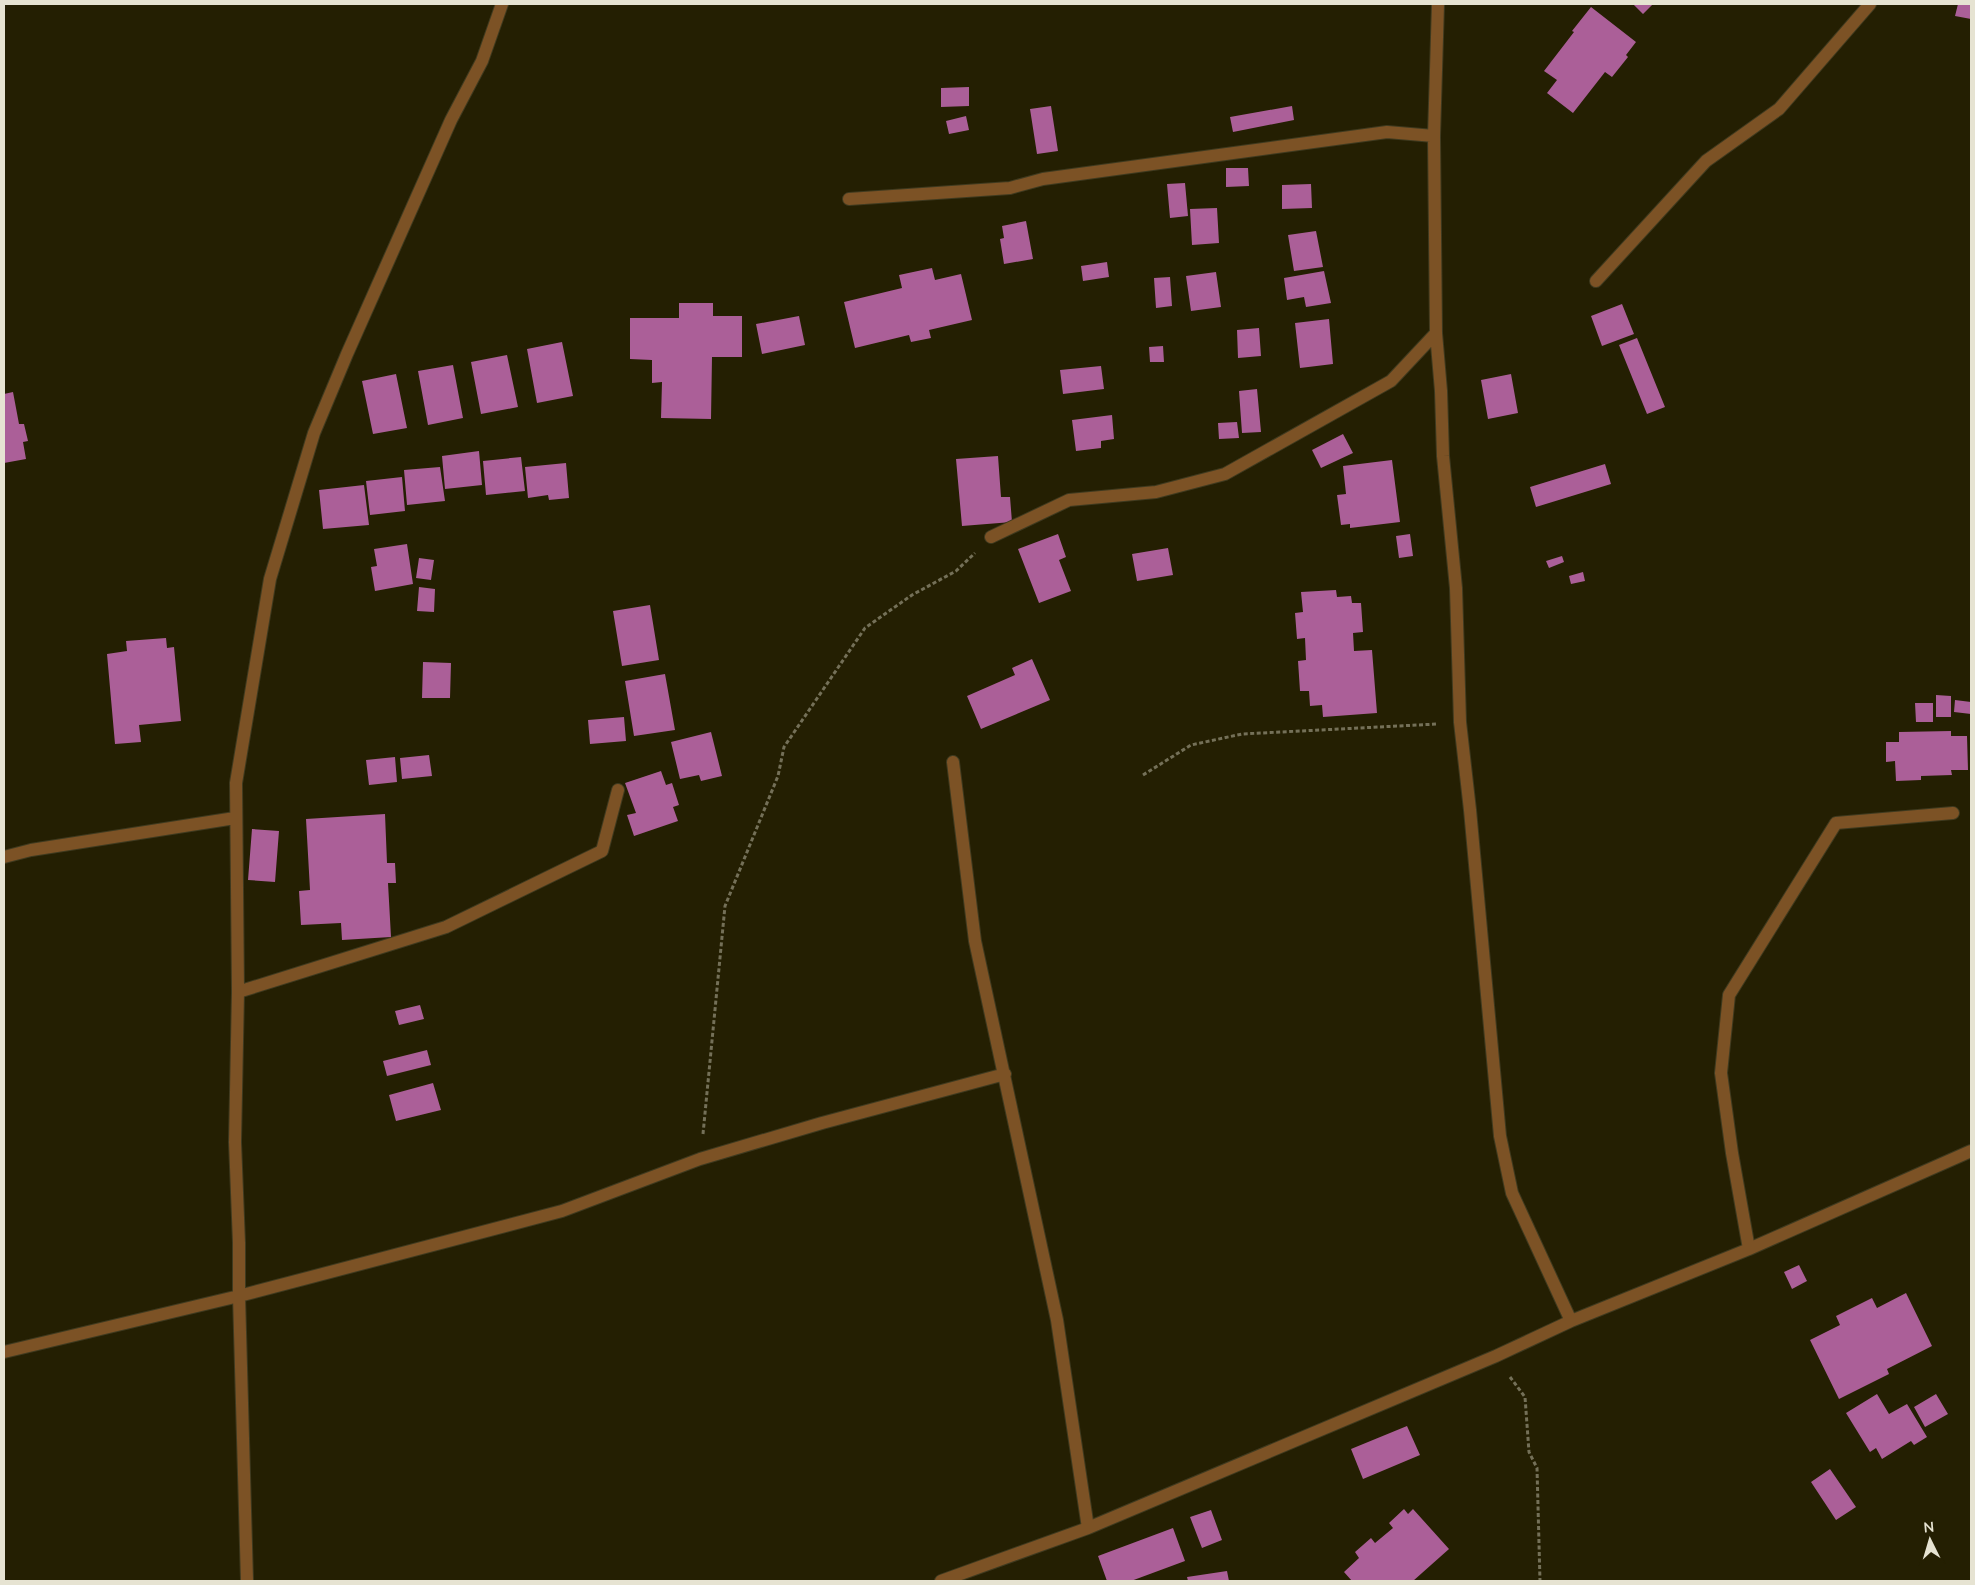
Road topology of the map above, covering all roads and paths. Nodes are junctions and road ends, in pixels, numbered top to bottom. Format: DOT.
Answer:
graph roads {
  1 [pos="502,4"];
  2 [pos="1438,4"];
  3 [pos="1870,4"];
  4 [pos="1434,136"];
  5 [pos="848,199"];
  6 [pos="1596,281"];
  7 [pos="1436,332"];
  8 [pos="991,537"];
  9 [pos="1460,722"];
  10 [pos="953,762"];
  11 [pos="1143,775"];
  12 [pos="618,790"];
  13 [pos="1954,813"];
  14 [pos="235,818"];
  15 [pos="4,857"];
  16 [pos="238,992"];
  17 [pos="1005,1074"];
  18 [pos="1971,1150"];
  19 [pos="700,1159"];
  20 [pos="1749,1249"];
  21 [pos="239,1296"];
  22 [pos="1571,1321"];
  23 [pos="4,1352"];
  24 [pos="1496,1356"];
  25 [pos="1088,1528"];
  26 [pos="247,1581"];
  27 [pos="941,1581"];
  28 [pos="1540,1581"];
  1 -- 14 [label="street"];
  2 -- 4 [label="street"];
  3 -- 6 [label="street"];
  4 -- 5 [label="street"];
  4 -- 7 [label="street"];
  7 -- 8 [label="street"];
  7 -- 9 [label="street"];
  8 -- 19 [label="path"];
  9 -- 11 [label="path"];
  9 -- 22 [label="street"];
  10 -- 17 [label="street"];
  12 -- 16 [label="street"];
  13 -- 20 [label="street"];
  14 -- 15 [label="street"];
  14 -- 16 [label="street"];
  16 -- 21 [label="street"];
  17 -- 19 [label="street"];
  17 -- 25 [label="street"];
  18 -- 20 [label="street"];
  19 -- 21 [label="street"];
  20 -- 22 [label="street"];
  21 -- 23 [label="street"];
  21 -- 26 [label="street"];
  22 -- 24 [label="street"];
  24 -- 25 [label="street"];
  24 -- 28 [label="path"];
  25 -- 27 [label="street"];
}
